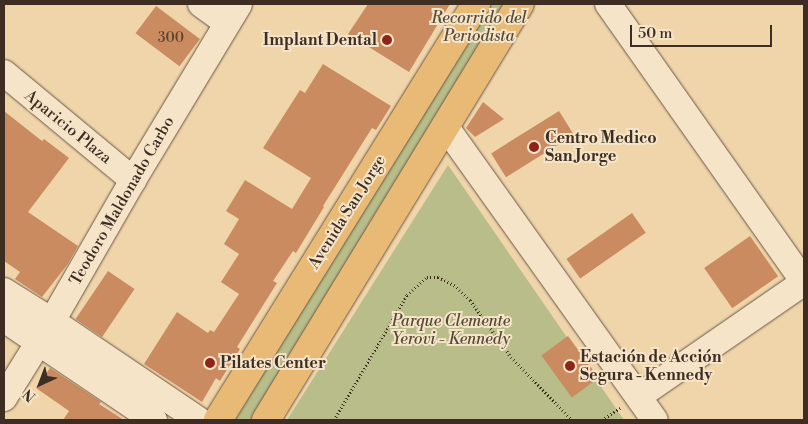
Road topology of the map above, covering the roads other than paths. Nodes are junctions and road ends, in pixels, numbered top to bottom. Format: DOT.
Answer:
graph roads {
  1 [pos="200,4"];
  2 [pos="476,4"];
  3 [pos="520,4"];
  4 [pos="608,4"];
  5 [pos="233,14"];
  6 [pos="4,73"];
  7 [pos="445,126"];
  8 [pos="133,180"];
  9 [pos="804,282"];
  10 [pos="4,291"];
  11 [pos="4,319"];
  12 [pos="52,321"];
  13 [pos="38,343"];
  14 [pos="638,396"];
  15 [pos="4,398"];
  16 [pos="154,420"];
  17 [pos="199,420"];
  18 [pos="218,420"];
  19 [pos="266,420"];
  20 [pos="655,420"];
  1 -- 5 [label="street"];
  2 -- 18 [label="main road, Avenida San Jorge"];
  3 -- 7 [label="main road"];
  4 -- 9 [label="street"];
  5 -- 8 [label="street, Teodoro Maldonado Carbo"];
  6 -- 8 [label="street, Aparicio Plaza"];
  7 -- 14 [label="street"];
  7 -- 19 [label="main road"];
  8 -- 12 [label="street, Teodoro Maldonado Carbo"];
  9 -- 14 [label="street"];
  10 -- 12 [label="street"];
  11 -- 13 [label="street"];
  12 -- 13 [label="street, Teodoro Maldonado Carbo"];
  12 -- 17 [label="street"];
  13 -- 15 [label="street, Teodoro Maldonado Carbo"];
  13 -- 16 [label="street"];
  14 -- 20 [label="street"];
}
